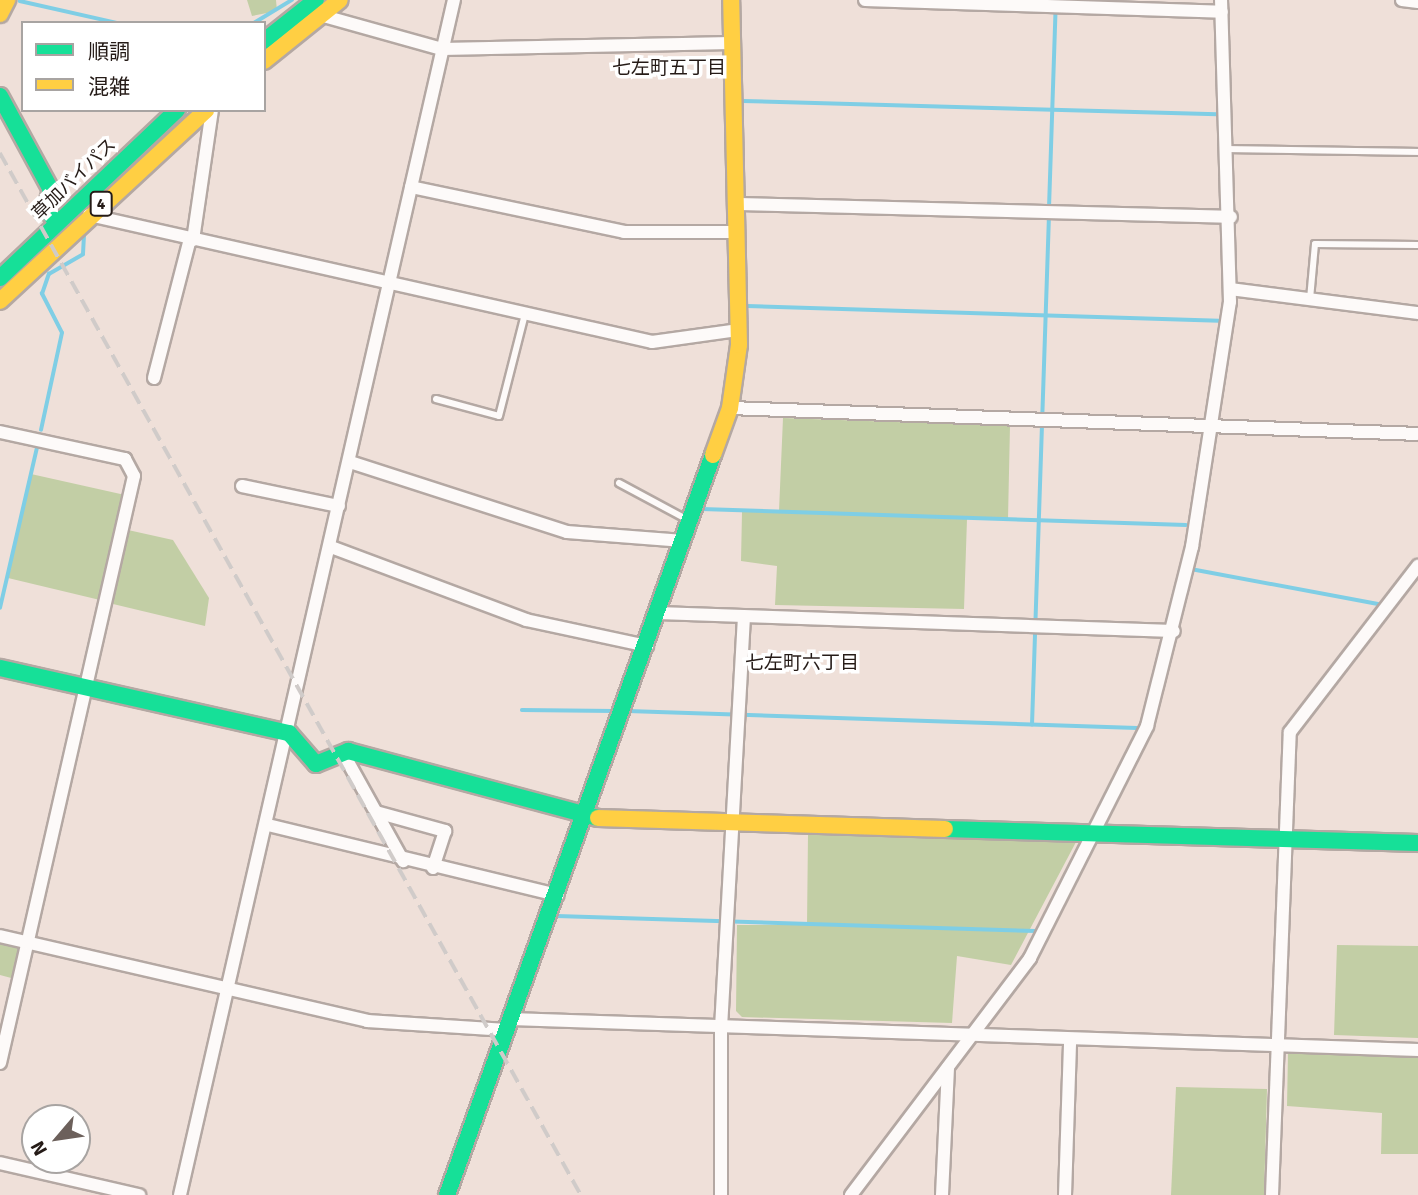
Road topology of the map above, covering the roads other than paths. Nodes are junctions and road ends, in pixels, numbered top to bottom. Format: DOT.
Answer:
graph roads {
  1 [pos="7,0"];
  2 [pos="340,0"];
  3 [pos="454,0"];
  4 [pos="731,0"];
  5 [pos="865,0"];
  6 [pos="1402,0"];
  7 [pos="1418,2"];
  8 [pos="1222,6"];
  9 [pos="318,8"];
  10 [pos="0,14"];
  11 [pos="266,40"];
  12 [pos="732,43"];
  13 [pos="442,49"];
  14 [pos="266,59"];
  15 [pos="0,96"];
  16 [pos="175,112"];
  17 [pos="204,112"];
  18 [pos="212,112"];
  19 [pos="1228,149"];
  20 [pos="1418,152"];
  21 [pos="411,187"];
  22 [pos="736,204"];
  23 [pos="89,215"];
  24 [pos="1231,217"];
  25 [pos="56,222"];
  26 [pos="737,232"];
  27 [pos="191,239"];
  28 [pos="1418,245"];
  29 [pos="0,278"];
  30 [pos="388,283"];
  31 [pos="1230,289"];
  32 [pos="1310,299"];
  33 [pos="0,301"];
  34 [pos="1418,313"];
  35 [pos="526,314"];
  36 [pos="739,330"];
  37 [pos="154,379"];
  38 [pos="436,399"];
  39 [pos="730,408"];
  40 [pos="1211,424"];
  41 [pos="0,432"];
  42 [pos="1418,434"];
  43 [pos="350,462"];
  44 [pos="618,483"];
  45 [pos="242,485"];
  46 [pos="339,506"];
  47 [pos="690,522"];
  48 [pos="684,541"];
  49 [pos="331,547"];
  50 [pos="1418,566"];
  51 [pos="658,613"];
  52 [pos="744,618"];
  53 [pos="1174,631"];
  54 [pos="647,646"];
  55 [pos="0,668"];
  56 [pos="87,684"];
  57 [pos="289,733"];
  58 [pos="343,753"];
  59 [pos="376,812"];
  60 [pos="586,818"];
  61 [pos="731,822"];
  62 [pos="268,825"];
  63 [pos="1094,834"];
  64 [pos="1283,839"];
  65 [pos="1418,843"];
  66 [pos="403,861"];
  67 [pos="433,868"];
  68 [pos="558,895"];
  69 [pos="0,936"];
  70 [pos="29,942"];
  71 [pos="229,986"];
  72 [pos="509,1025"];
  73 [pos="721,1028"];
  74 [pos="970,1038"];
  75 [pos="1070,1041"];
  76 [pos="1277,1046"];
  77 [pos="1418,1050"];
  78 [pos="0,1063"];
  79 [pos="948,1067"];
  80 [pos="0,1163"];
  81 [pos="139,1195"];
  82 [pos="180,1195"];
  83 [pos="447,1195"];
  84 [pos="721,1195"];
  85 [pos="851,1195"];
  86 [pos="942,1195"];
  87 [pos="1065,1195"];
  88 [pos="1272,1195"];
  1 -- 10 [label="main road"];
  2 -- 9 [label="main road"];
  3 -- 13 [label="street"];
  4 -- 12 [label="main road"];
  5 -- 8 [label="street"];
  6 -- 7 [label="street"];
  8 -- 19 [label="street"];
  9 -- 11 [label="main road"];
  9 -- 13 [label="street"];
  9 -- 14 [label="main road"];
  12 -- 13 [label="street"];
  12 -- 22 [label="main road"];
  13 -- 21 [label="street"];
  15 -- 25 [label="main road"];
  16 -- 25 [label="main road, 草加バイパス / 4"];
  17 -- 23 [label="main road, 草加バイパス / 4"];
  18 -- 27 [label="street"];
  19 -- 20 [label="lane"];
  19 -- 24 [label="street"];
  21 -- 26 [label="street"];
  21 -- 30 [label="street"];
  22 -- 24 [label="street"];
  22 -- 26 [label="main road"];
  23 -- 27 [label="street"];
  23 -- 33 [label="main road, 草加バイパス / 4"];
  24 -- 31 [label="street"];
  25 -- 29 [label="main road, 草加バイパス / 4"];
  26 -- 36 [label="main road"];
  27 -- 30 [label="street"];
  27 -- 37 [label="street"];
  28 -- 32 [label="lane"];
  30 -- 35 [label="street"];
  30 -- 43 [label="street"];
  31 -- 32 [label="street"];
  31 -- 40 [label="street"];
  32 -- 34 [label="street"];
  35 -- 36 [label="street"];
  35 -- 38 [label="lane"];
  36 -- 39 [label="main road"];
  39 -- 40 [label="street"];
  39 -- 47 [label="main road"];
  40 -- 42 [label="street"];
  40 -- 53 [label="street"];
  41 -- 56 [label="street"];
  43 -- 46 [label="street"];
  43 -- 48 [label="street"];
  44 -- 47 [label="lane"];
  45 -- 46 [label="street"];
  46 -- 49 [label="street"];
  47 -- 48 [label="main road"];
  48 -- 51 [label="main road"];
  49 -- 54 [label="street"];
  49 -- 57 [label="street"];
  50 -- 64 [label="street"];
  51 -- 52 [label="street"];
  51 -- 54 [label="main road"];
  52 -- 53 [label="street"];
  52 -- 61 [label="street"];
  53 -- 63 [label="street"];
  54 -- 60 [label="main road"];
  55 -- 56 [label="main road"];
  56 -- 57 [label="main road"];
  56 -- 70 [label="street"];
  57 -- 58 [label="main road"];
  57 -- 62 [label="street"];
  58 -- 59 [label="street"];
  58 -- 60 [label="main road"];
  59 -- 66 [label="street"];
  59 -- 67 [label="street"];
  60 -- 61 [label="main road"];
  60 -- 68 [label="main road"];
  61 -- 63 [label="main road"];
  61 -- 73 [label="street"];
  62 -- 66 [label="street"];
  62 -- 71 [label="street"];
  63 -- 64 [label="main road"];
  63 -- 74 [label="street"];
  64 -- 65 [label="main road"];
  64 -- 76 [label="street"];
  66 -- 67 [label="street"];
  67 -- 68 [label="street"];
  68 -- 72 [label="main road"];
  69 -- 70 [label="street"];
  70 -- 71 [label="street"];
  70 -- 78 [label="street"];
  71 -- 72 [label="street"];
  71 -- 82 [label="street"];
  72 -- 73 [label="street"];
  72 -- 83 [label="main road"];
  73 -- 74 [label="street"];
  73 -- 84 [label="street"];
  74 -- 75 [label="street"];
  74 -- 79 [label="street"];
  75 -- 76 [label="street"];
  75 -- 87 [label="street"];
  76 -- 77 [label="street"];
  76 -- 88 [label="street"];
  79 -- 85 [label="street"];
  79 -- 86 [label="street"];
  80 -- 81 [label="street"];
}
